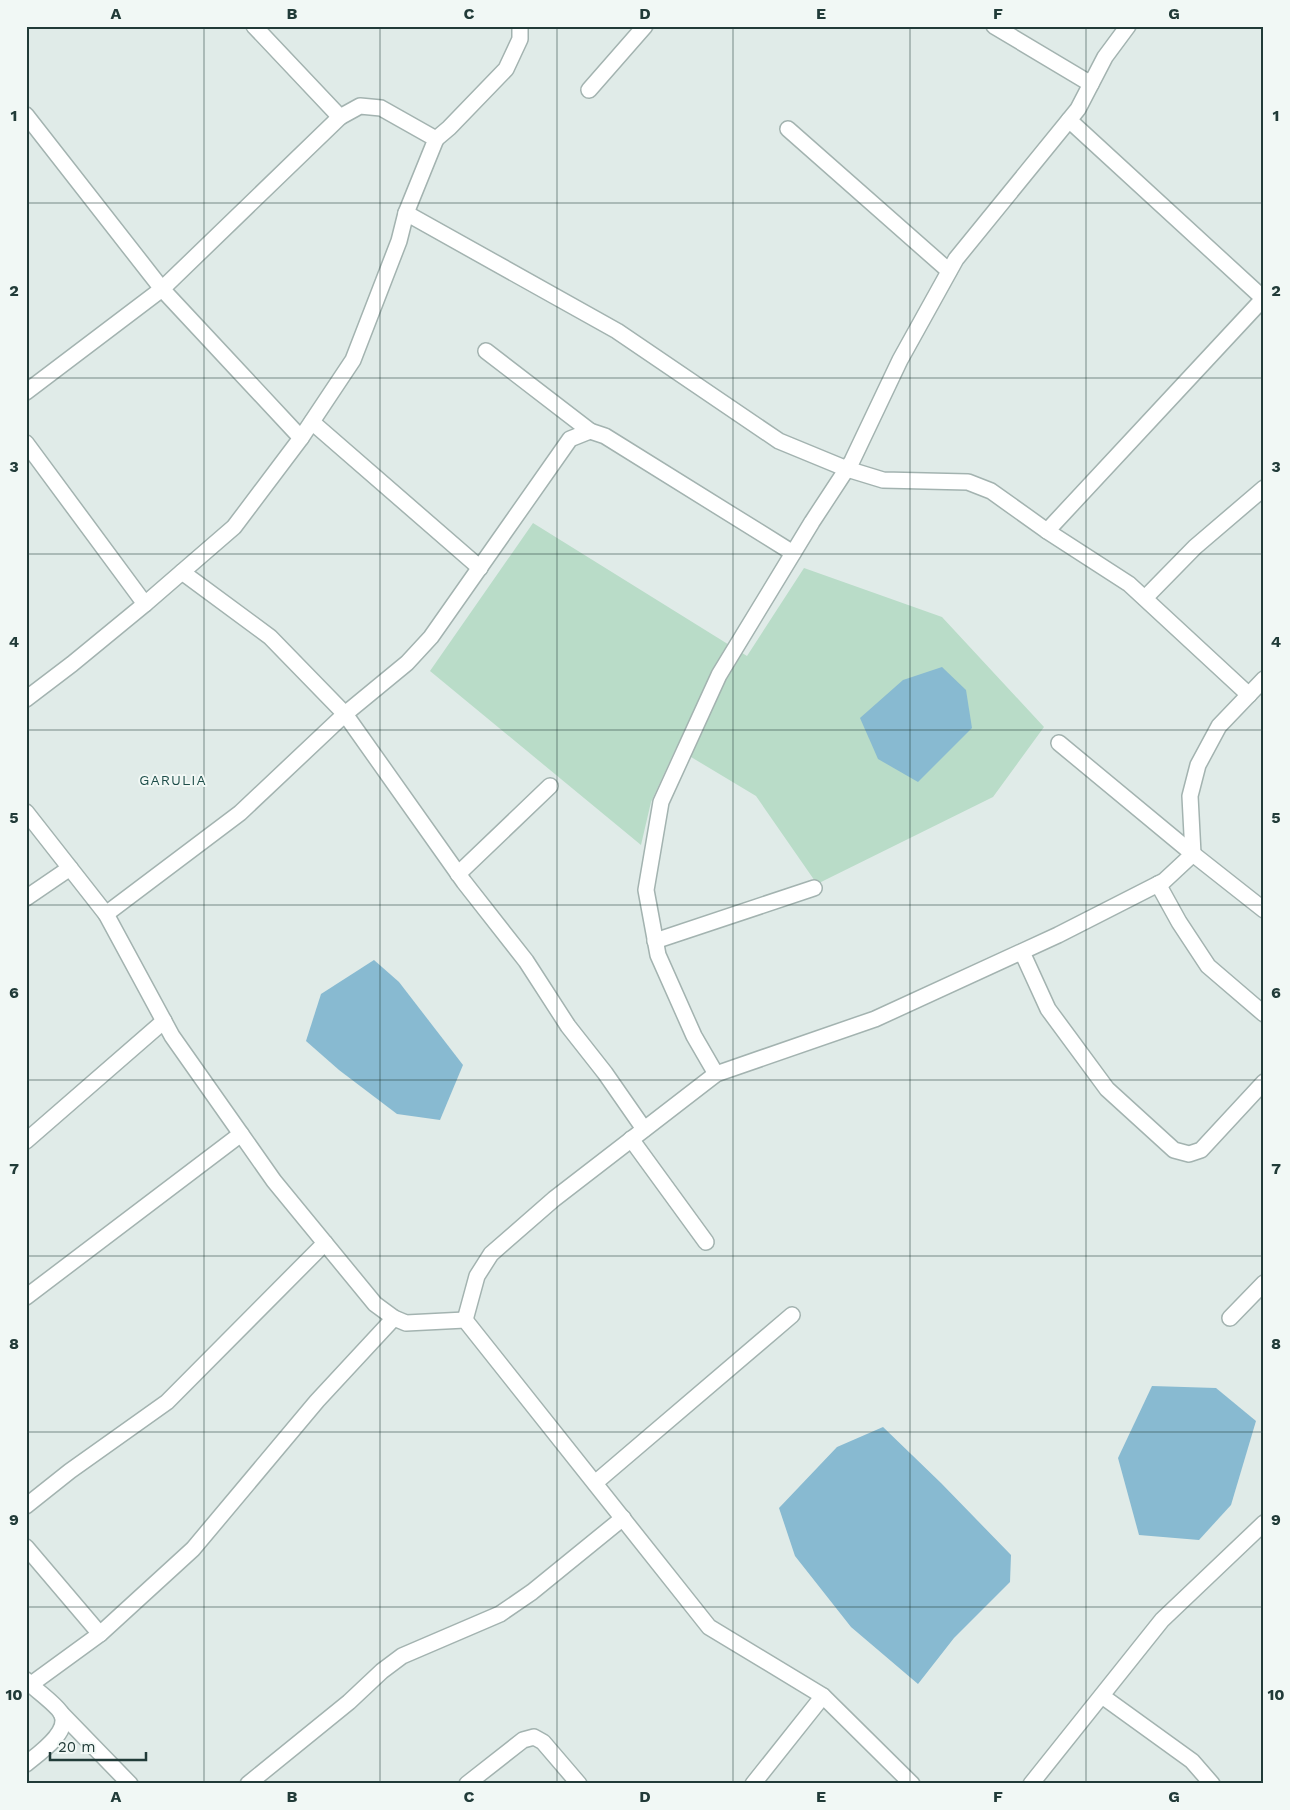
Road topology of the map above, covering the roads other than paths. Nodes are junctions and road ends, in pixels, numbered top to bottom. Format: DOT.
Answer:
graph roads {
  1 [pos="254,26"];
  2 [pos="520,26"];
  3 [pos="645,26"];
  4 [pos="994,26"];
  5 [pos="1128,26"];
  6 [pos="1091,84"];
  7 [pos="589,90"];
  8 [pos="26,115"];
  9 [pos="340,117"];
  10 [pos="1069,120"];
  11 [pos="788,129"];
  12 [pos="436,139"];
  13 [pos="406,213"];
  14 [pos="949,271"];
  15 [pos="162,289"];
  16 [pos="1263,299"];
  17 [pos="486,351"];
  18 [pos="26,392"];
  19 [pos="312,422"];
  20 [pos="590,431"];
  21 [pos="302,438"];
  22 [pos="26,443"];
  23 [pos="848,469"];
  24 [pos="1264,488"];
  25 [pos="1047,530"];
  26 [pos="793,553"];
  27 [pos="480,568"];
  28 [pos="182,572"];
  29 [pos="1145,598"];
  30 [pos="145,604"];
  31 [pos="1264,680"];
  32 [pos="1249,695"];
  33 [pos="26,699"];
  34 [pos="345,714"];
  35 [pos="1058,743"];
  36 [pos="550,786"];
  37 [pos="26,812"];
  38 [pos="1193,854"];
  39 [pos="70,868"];
  40 [pos="458,874"];
  41 [pos="1158,884"];
  42 [pos="814,888"];
  43 [pos="26,898"];
  44 [pos="1264,910"];
  45 [pos="106,914"];
  46 [pos="655,941"];
  47 [pos="1022,952"];
  48 [pos="1264,1014"];
  49 [pos="164,1020"];
  50 [pos="716,1074"];
  51 [pos="1264,1082"];
  52 [pos="644,1129"];
  53 [pos="241,1134"];
  54 [pos="631,1139"];
  55 [pos="26,1141"];
  56 [pos="706,1242"];
  57 [pos="325,1243"];
  58 [pos="1264,1283"];
  59 [pos="26,1298"];
  60 [pos="792,1315"];
  61 [pos="394,1318"];
  62 [pos="1230,1318"];
  63 [pos="465,1320"];
  64 [pos="595,1483"];
  65 [pos="26,1506"];
  66 [pos="623,1518"];
  67 [pos="1264,1522"];
  68 [pos="26,1547"];
  69 [pos="100,1634"];
  70 [pos="28,1682"];
  71 [pos="823,1696"];
  72 [pos="1102,1696"];
  73 [pos="62,1713"];
  74 [pos="26,1764"];
  75 [pos="1040,1781"];
  76 [pos="130,1784"];
  77 [pos="248,1784"];
  78 [pos="467,1784"];
  79 [pos="579,1784"];
  80 [pos="753,1784"];
  81 [pos="912,1784"];
  82 [pos="1212,1784"];
  1 -- 9 [label="street"];
  2 -- 12 [label="street"];
  3 -- 7 [label="street"];
  4 -- 6 [label="street"];
  5 -- 6 [label="street"];
  6 -- 10 [label="street"];
  8 -- 15 [label="street"];
  9 -- 12 [label="street"];
  9 -- 15 [label="street"];
  10 -- 14 [label="street"];
  10 -- 16 [label="street"];
  11 -- 14 [label="street"];
  12 -- 13 [label="street"];
  13 -- 19 [label="street"];
  13 -- 23 [label="street"];
  14 -- 23 [label="street"];
  15 -- 18 [label="street"];
  15 -- 21 [label="street"];
  16 -- 25 [label="street"];
  17 -- 20 [label="street"];
  19 -- 21 [label="street"];
  19 -- 27 [label="street"];
  20 -- 26 [label="street"];
  20 -- 27 [label="street"];
  21 -- 28 [label="street"];
  22 -- 30 [label="street"];
  23 -- 25 [label="street"];
  23 -- 26 [label="street"];
  24 -- 29 [label="street"];
  25 -- 29 [label="street"];
  26 -- 46 [label="street"];
  27 -- 34 [label="street"];
  28 -- 30 [label="street"];
  28 -- 34 [label="street"];
  29 -- 32 [label="street"];
  30 -- 33 [label="street"];
  31 -- 32 [label="street"];
  32 -- 38 [label="street"];
  34 -- 40 [label="street"];
  34 -- 45 [label="street"];
  35 -- 38 [label="street"];
  36 -- 40 [label="street"];
  37 -- 39 [label="street"];
  38 -- 41 [label="street"];
  38 -- 44 [label="street"];
  39 -- 43 [label="street"];
  39 -- 45 [label="street"];
  40 -- 52 [label="street"];
  41 -- 47 [label="street"];
  41 -- 48 [label="street"];
  42 -- 46 [label="street"];
  45 -- 49 [label="street"];
  46 -- 50 [label="street"];
  47 -- 50 [label="street"];
  47 -- 51 [label="street"];
  49 -- 53 [label="street"];
  49 -- 55 [label="street"];
  50 -- 52 [label="street"];
  52 -- 54 [label="street"];
  53 -- 57 [label="street"];
  53 -- 59 [label="street"];
  54 -- 56 [label="street"];
  54 -- 63 [label="street"];
  57 -- 61 [label="street"];
  57 -- 65 [label="street"];
  58 -- 62 [label="street"];
  60 -- 64 [label="street"];
  61 -- 63 [label="street"];
  61 -- 69 [label="street"];
  63 -- 64 [label="street"];
  64 -- 66 [label="street"];
  66 -- 71 [label="street"];
  66 -- 77 [label="street"];
  67 -- 72 [label="street"];
  68 -- 69 [label="street"];
  69 -- 70 [label="street"];
  70 -- 73 [label="street"];
  71 -- 80 [label="street"];
  71 -- 81 [label="street"];
  72 -- 75 [label="street"];
  72 -- 82 [label="street"];
  73 -- 74 [label="street"];
  73 -- 76 [label="street"];
  78 -- 79 [label="street"];
}
